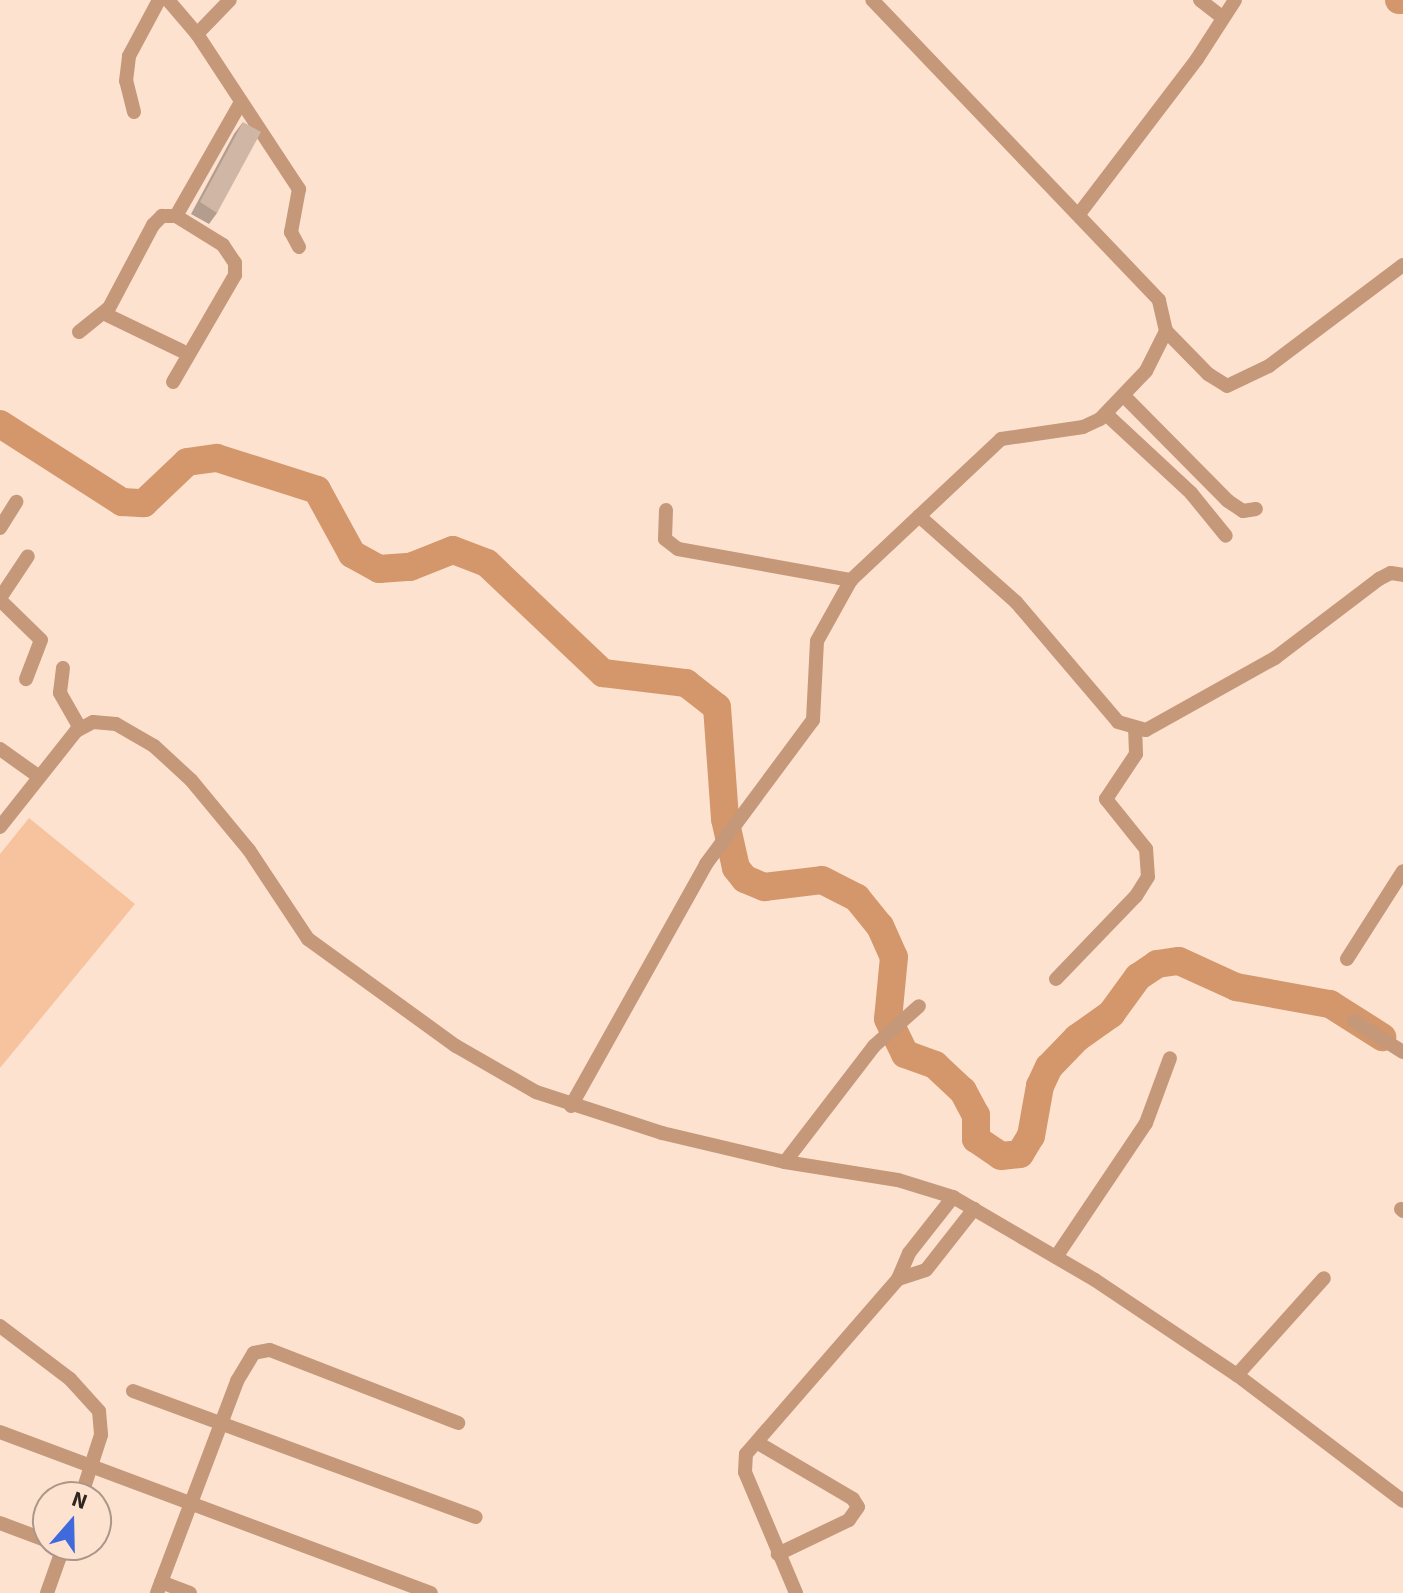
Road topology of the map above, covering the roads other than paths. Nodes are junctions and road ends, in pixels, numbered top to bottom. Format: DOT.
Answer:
graph roads {
  1 [pos="159,0"];
  2 [pos="168,0"];
  3 [pos="230,0"];
  4 [pos="872,0"];
  5 [pos="1200,0"];
  6 [pos="1235,0"];
  7 [pos="1223,18"];
  8 [pos="197,34"];
  9 [pos="240,104"];
  10 [pos="134,112"];
  11 [pos="1079,214"];
  12 [pos="176,216"];
  13 [pos="299,247"];
  14 [pos="1403,265"];
  15 [pos="105,314"];
  16 [pos="1166,331"];
  17 [pos="79,332"];
  18 [pos="182,351"];
  19 [pos="173,382"];
  20 [pos="1125,397"];
  21 [pos="1106,414"];
  22 [pos="16,502"];
  23 [pos="1256,509"];
  24 [pos="666,510"];
  25 [pos="919,516"];
  26 [pos="0,528"];
  27 [pos="1226,536"];
  28 [pos="28,556"];
  29 [pos="1403,575"];
  30 [pos="851,580"];
  31 [pos="0,599"];
  32 [pos="63,668"];
  33 [pos="26,679"];
  34 [pos="80,728"];
  35 [pos="1135,729"];
  36 [pos="0,749"];
  37 [pos="38,776"];
  38 [pos="0,827"];
  39 [pos="1403,871"];
  40 [pos="1347,959"];
  41 [pos="1056,979"];
  42 [pos="919,1006"];
  43 [pos="1354,1021"];
  44 [pos="1403,1052"];
  45 [pos="1170,1058"];
  46 [pos="571,1106"];
  47 [pos="785,1162"];
  48 [pos="953,1197"];
  49 [pos="974,1209"];
  50 [pos="1056,1257"];
  51 [pos="1324,1278"];
  52 [pos="898,1279"];
  53 [pos="0,1326"];
  54 [pos="1237,1375"];
  55 [pos="133,1391"];
  56 [pos="221,1423"];
  57 [pos="458,1423"];
  58 [pos="0,1432"];
  59 [pos="758,1443"];
  60 [pos="93,1466"];
  61 [pos="87,1481"];
  62 [pos="1403,1501"];
  63 [pos="192,1503"];
  64 [pos="476,1517"];
  65 [pos="0,1523"];
  66 [pos="32,1535"];
  67 [pos="778,1554"];
  68 [pos="58,1561"];
  69 [pos="159,1588"];
  70 [pos="47,1593"];
  71 [pos="190,1593"];
  72 [pos="431,1593"];
  73 [pos="796,1593"];
  1 -- 10 [label="street"];
  2 -- 8 [label="street"];
  3 -- 8 [label="street"];
  4 -- 11 [label="street"];
  5 -- 7 [label="street"];
  6 -- 7 [label="street"];
  7 -- 11 [label="street"];
  8 -- 9 [label="street"];
  9 -- 12 [label="street"];
  9 -- 13 [label="street"];
  11 -- 16 [label="street"];
  12 -- 15 [label="street"];
  12 -- 19 [label="street"];
  14 -- 16 [label="street"];
  15 -- 17 [label="street"];
  15 -- 18 [label="street"];
  16 -- 20 [label="street"];
  20 -- 21 [label="street"];
  20 -- 23 [label="street"];
  21 -- 25 [label="street"];
  21 -- 27 [label="street"];
  22 -- 26 [label="street"];
  24 -- 30 [label="street"];
  25 -- 30 [label="street"];
  25 -- 35 [label="street"];
  28 -- 31 [label="street"];
  29 -- 35 [label="street"];
  30 -- 46 [label="street"];
  31 -- 33 [label="street"];
  32 -- 34 [label="street"];
  34 -- 37 [label="street"];
  34 -- 46 [label="street"];
  35 -- 41 [label="street"];
  36 -- 37 [label="street"];
  37 -- 38 [label="street"];
  39 -- 40 [label="street"];
  42 -- 47 [label="street"];
  43 -- 44 [label="street"];
  45 -- 50 [label="street"];
  46 -- 47 [label="street"];
  47 -- 48 [label="street"];
  48 -- 49 [label="street"];
  48 -- 52 [label="street"];
  49 -- 50 [label="street"];
  49 -- 52 [label="street"];
  50 -- 54 [label="street"];
  51 -- 54 [label="street"];
  52 -- 59 [label="street"];
  53 -- 60 [label="street"];
  54 -- 62 [label="street"];
  55 -- 56 [label="street"];
  56 -- 57 [label="street"];
  56 -- 63 [label="street"];
  56 -- 64 [label="street"];
  58 -- 60 [label="street"];
  59 -- 67 [label="street"];
  59 -- 67 [label="street"];
  60 -- 61 [label="street"];
  60 -- 63 [label="street"];
  63 -- 69 [label="street"];
  63 -- 72 [label="street"];
  65 -- 66 [label="street"];
  67 -- 73 [label="street"];
  68 -- 70 [label="street"];
  69 -- 71 [label="street"];
}
